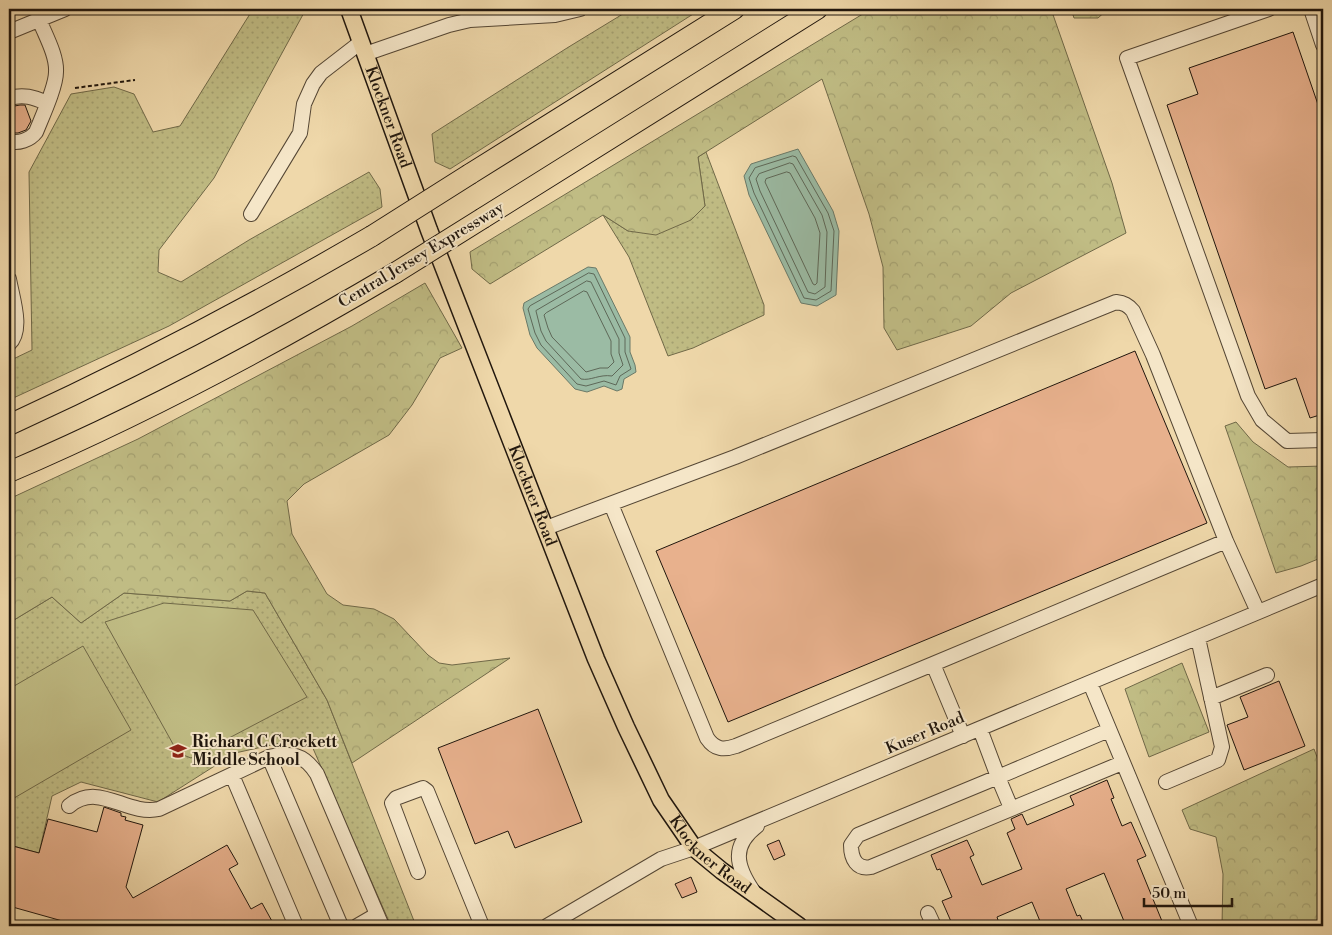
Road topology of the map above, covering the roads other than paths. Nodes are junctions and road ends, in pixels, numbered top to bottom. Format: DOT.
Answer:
graph roads {
  1 [pos="65,9"];
  2 [pos="349,9"];
  3 [pos="580,9"];
  4 [pos="734,9"];
  5 [pos="817,9"];
  6 [pos="1269,9"];
  7 [pos="1311,9"];
  8 [pos="512,13"];
  9 [pos="40,19"];
  10 [pos="9,32"];
  11 [pos="1323,45"];
  12 [pos="363,48"];
  13 [pos="9,98"];
  14 [pos="47,103"];
  15 [pos="9,141"];
  16 [pos="251,214"];
  17 [pos="9,279"];
  18 [pos="9,344"];
  19 [pos="9,425"];
  20 [pos="1323,440"];
  21 [pos="9,472"];
  22 [pos="611,504"];
  23 [pos="546,528"];
  24 [pos="1226,541"];
  25 [pos="1323,585"];
  26 [pos="1258,612"];
  27 [pos="1198,638"];
  28 [pos="933,664"];
  29 [pos="1267,675"];
  30 [pos="1090,683"];
  31 [pos="1211,698"];
  32 [pos="980,729"];
  33 [pos="1109,730"];
  34 [pos="963,736"];
  35 [pos="269,757"];
  36 [pos="1122,763"];
  37 [pos="232,775"];
  38 [pos="998,777"];
  39 [pos="1166,782"];
  40 [pos="69,806"];
  41 [pos="1011,808"];
  42 [pos="768,816"];
  43 [pos="694,848"];
  44 [pos="418,872"];
  45 [pos="756,896"];
  46 [pos="928,913"];
  47 [pos="379,921"];
  48 [pos="296,926"];
  49 [pos="340,926"];
  50 [pos="357,926"];
  51 [pos="482,926"];
  52 [pos="547,926"];
  53 [pos="799,926"];
  54 [pos="934,926"];
  55 [pos="1191,926"];
  1 -- 9 [label="street"];
  2 -- 12 [label="main road, Klockner Road"];
  3 -- 8 [label="street"];
  4 -- 19 [label="highway, bridge"];
  5 -- 21 [label="highway, Central Jersey Expressway, bridge"];
  6 -- 20 [label="street"];
  7 -- 11 [label="street"];
  8 -- 12 [label="street"];
  9 -- 10 [label="street"];
  9 -- 14 [label="street"];
  12 -- 16 [label="street"];
  12 -- 23 [label="main road, Klockner Road"];
  13 -- 14 [label="street"];
  14 -- 15 [label="street"];
  17 -- 18 [label="street"];
  22 -- 23 [label="street"];
  22 -- 24 [label="street"];
  22 -- 28 [label="street"];
  23 -- 43 [label="main road, Klockner Road"];
  24 -- 26 [label="street"];
  24 -- 28 [label="street"];
  25 -- 26 [label="street, Kuser Road"];
  26 -- 27 [label="street, Kuser Road"];
  27 -- 30 [label="street, Kuser Road"];
  27 -- 31 [label="street"];
  28 -- 34 [label="street"];
  29 -- 31 [label="street"];
  30 -- 32 [label="street, Kuser Road"];
  30 -- 33 [label="street"];
  31 -- 39 [label="street"];
  32 -- 34 [label="street, Kuser Road"];
  32 -- 38 [label="street"];
  33 -- 36 [label="street"];
  33 -- 38 [label="street"];
  34 -- 42 [label="street, Kuser Road"];
  35 -- 37 [label="street"];
  35 -- 47 [label="street"];
  35 -- 49 [label="street"];
  36 -- 41 [label="street"];
  36 -- 55 [label="street"];
  37 -- 40 [label="street"];
  37 -- 48 [label="street"];
  38 -- 41 [label="street"];
  38 -- 41 [label="street"];
  42 -- 43 [label="street, Kuser Road"];
  42 -- 45 [label="street"];
  43 -- 45 [label="main road, Klockner Road"];
  43 -- 52 [label="street, Kuser Road"];
  44 -- 51 [label="street"];
  45 -- 53 [label="main road, Klockner Road"];
  46 -- 54 [label="street"];
  47 -- 50 [label="street"];
}
